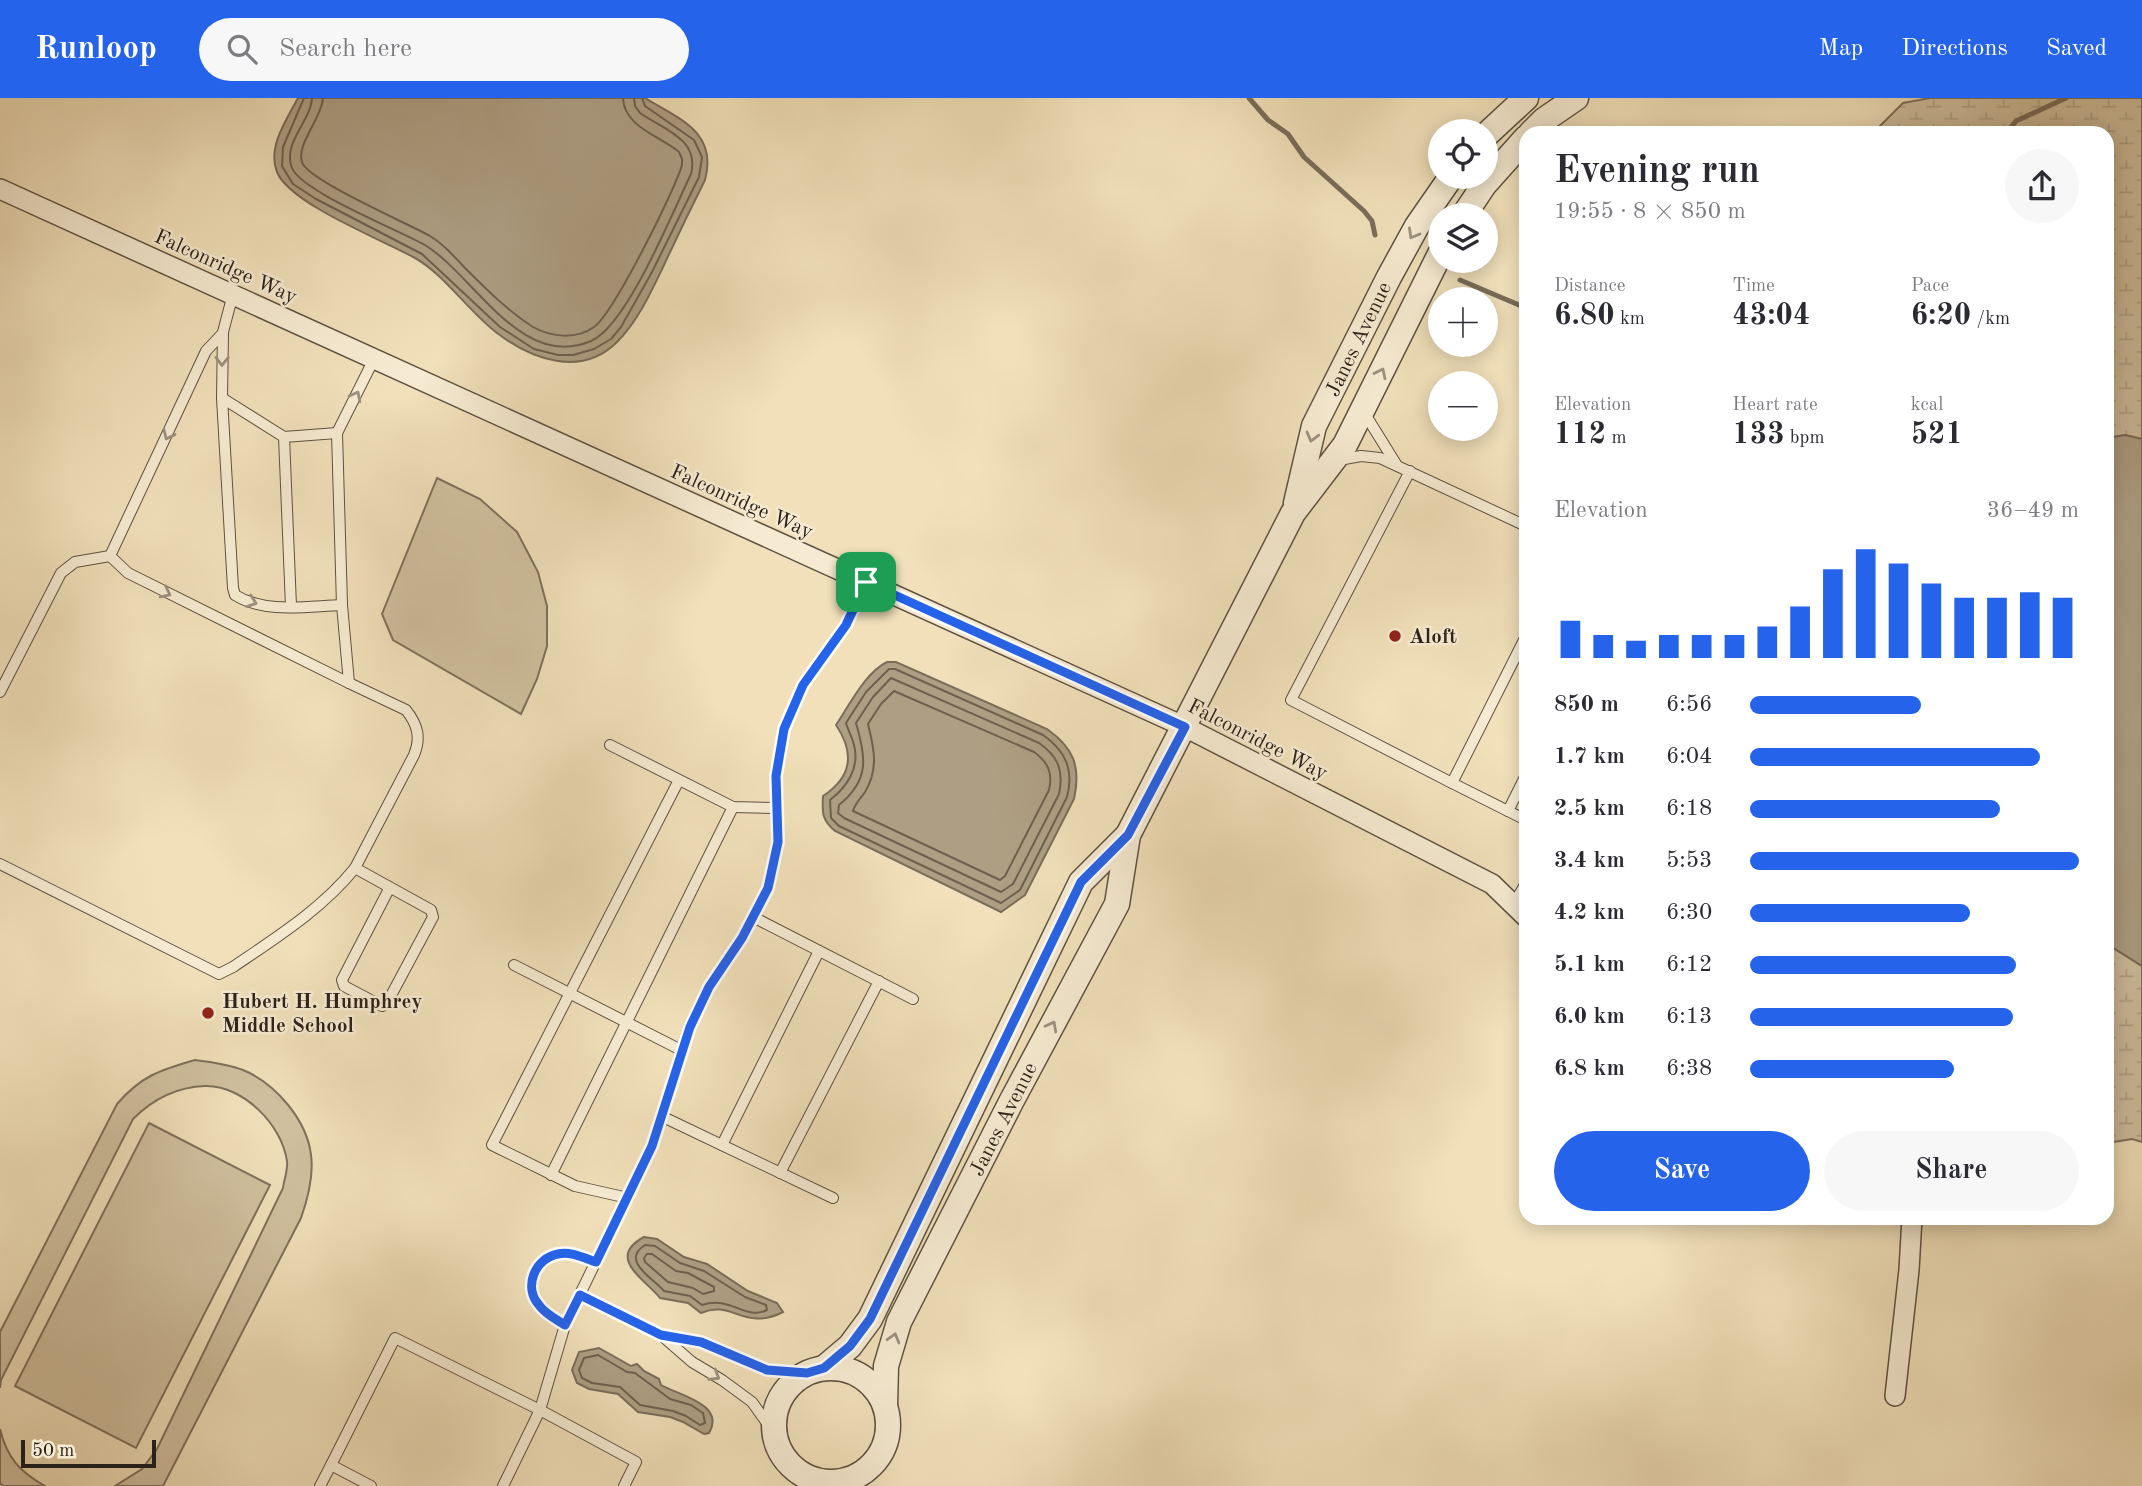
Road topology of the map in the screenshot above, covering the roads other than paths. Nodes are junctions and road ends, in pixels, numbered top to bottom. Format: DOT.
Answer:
graph roads {
  1 [pos="1526,98"];
  2 [pos="1576,98"];
  3 [pos="1498,124"];
  4 [pos="1538,126"];
  5 [pos="1519,146"];
  6 [pos="0,189"];
  7 [pos="1443,189"];
  8 [pos="1472,203"];
  9 [pos="1430,273"];
  10 [pos="233,294"];
  11 [pos="223,332"];
  12 [pos="374,359"];
  13 [pos="222,398"];
  14 [pos="1362,410"];
  15 [pos="337,433"];
  16 [pos="284,437"];
  17 [pos="1333,461"];
  18 [pos="1396,464"];
  19 [pos="1410,471"];
  20 [pos="1293,513"];
  21 [pos="1519,523"];
  22 [pos="110,556"];
  23 [pos="866,582"];
  24 [pos="291,606"];
  25 [pos="342,606"];
  26 [pos="1519,650"];
  27 [pos="349,682"];
  28 [pos="0,692"];
  29 [pos="1185,727"];
  30 [pos="610,745"];
  31 [pos="679,780"];
  32 [pos="1452,783"];
  33 [pos="1519,789"];
  34 [pos="733,807"];
  35 [pos="777,808"];
  36 [pos="1508,811"];
  37 [pos="1519,816"];
  38 [pos="1128,835"];
  39 [pos="0,864"];
  40 [pos="355,867"];
  41 [pos="390,887"];
  42 [pos="1519,911"];
  43 [pos="753,917"];
  44 [pos="819,951"];
  45 [pos="514,965"];
  46 [pos="879,981"];
  47 [pos="570,994"];
  48 [pos="913,999"];
  49 [pos="627,1023"];
  50 [pos="681,1050"];
  51 [pos="661,1116"];
  52 [pos="722,1145"];
  53 [pos="780,1173"];
  54 [pos="551,1175"];
  55 [pos="628,1198"];
  56 [pos="833,1198"];
  57 [pos="1912,1225"];
  58 [pos="596,1262"];
  59 [pos="580,1295"];
  60 [pos="565,1325"];
  61 [pos="661,1335"];
  62 [pos="816,1370"];
  63 [pos="1895,1396"];
  64 [pos="886,1406"];
  65 [pos="540,1410"];
  66 [pos="774,1433"];
  67 [pos="331,1465"];
  68 [pos="788,1477"];
  69 [pos="815,1484"];
  70 [pos="369,1485"];
  71 [pos="320,1486"];
  72 [pos="503,1486"];
  73 [pos="624,1486"];
  1 -- 3 [label="street"];
  2 -- 4 [label="street"];
  5 -- 8 [label="street"];
  6 -- 10 [label="street, Falconridge Way"];
  7 -- 20 [label="street, Janes Avenue, one-way"];
  14 -- 9 [label="street, Janes Avenue, one-way"];
  10 -- 11 [label="lane"];
  10 -- 12 [label="street, Falconridge Way"];
  11 -- 13 [label="lane, one-way"];
  11 -- 22 [label="lane, one-way"];
  15 -- 12 [label="lane, one-way"];
  12 -- 23 [label="street, Falconridge Way"];
  13 -- 16 [label="lane"];
  13 -- 24 [label="lane, one-way"];
  14 -- 17 [label="street, Janes Avenue"];
  14 -- 18 [label="lane"];
  15 -- 16 [label="lane"];
  15 -- 25 [label="lane"];
  16 -- 24 [label="lane"];
  17 -- 18 [label="lane"];
  17 -- 20 [label="street, Janes Avenue"];
  18 -- 19 [label="lane"];
  19 -- 21 [label="lane"];
  19 -- 32 [label="lane"];
  20 -- 29 [label="street, Janes Avenue"];
  22 -- 27 [label="lane, one-way"];
  22 -- 28 [label="lane"];
  23 -- 29 [label="street, Falconridge Way"];
  23 -- 35 [label="lane"];
  24 -- 25 [label="lane"];
  25 -- 27 [label="lane"];
  26 -- 32 [label="lane"];
  27 -- 40 [label="lane"];
  29 -- 38 [label="street, Janes Avenue"];
  29 -- 42 [label="street, Falconridge Way"];
  30 -- 31 [label="lane"];
  31 -- 34 [label="lane"];
  31 -- 47 [label="lane"];
  32 -- 36 [label="lane"];
  33 -- 36 [label="lane"];
  34 -- 35 [label="lane"];
  34 -- 49 [label="lane"];
  35 -- 43 [label="lane"];
  36 -- 37 [label="lane"];
  38 -- 62 [label="street, Janes Avenue"];
  64 -- 38 [label="street, Janes Avenue, one-way"];
  39 -- 40 [label="lane"];
  40 -- 41 [label="lane"];
  41 -- 41 [label="lane"];
  43 -- 44 [label="lane"];
  43 -- 50 [label="lane"];
  44 -- 46 [label="lane"];
  44 -- 52 [label="lane"];
  45 -- 47 [label="lane"];
  46 -- 48 [label="lane"];
  46 -- 53 [label="lane"];
  47 -- 49 [label="lane"];
  47 -- 54 [label="lane"];
  49 -- 50 [label="lane"];
  49 -- 54 [label="lane"];
  50 -- 51 [label="lane"];
  51 -- 52 [label="lane"];
  51 -- 55 [label="lane"];
  52 -- 53 [label="lane"];
  53 -- 56 [label="lane"];
  54 -- 55 [label="lane"];
  55 -- 58 [label="lane"];
  57 -- 63 [label="street"];
  58 -- 59 [label="lane"];
  58 -- 60 [label="lane"];
  59 -- 60 [label="lane"];
  59 -- 61 [label="lane"];
  60 -- 65 [label="lane"];
  61 -- 62 [label="lane"];
  61 -- 66 [label="lane, one-way"];
  62 -- 64 [label="street"];
  62 -- 66 [label="street, Janes Avenue"];
  64 -- 69 [label="street, Janes Avenue"];
  65 -- 67 [label="lane"];
  65 -- 72 [label="lane"];
  65 -- 73 [label="lane"];
  66 -- 68 [label="street, Janes Avenue"];
  67 -- 70 [label="lane"];
  67 -- 71 [label="lane"];
  68 -- 69 [label="street, Janes Avenue"];
}
